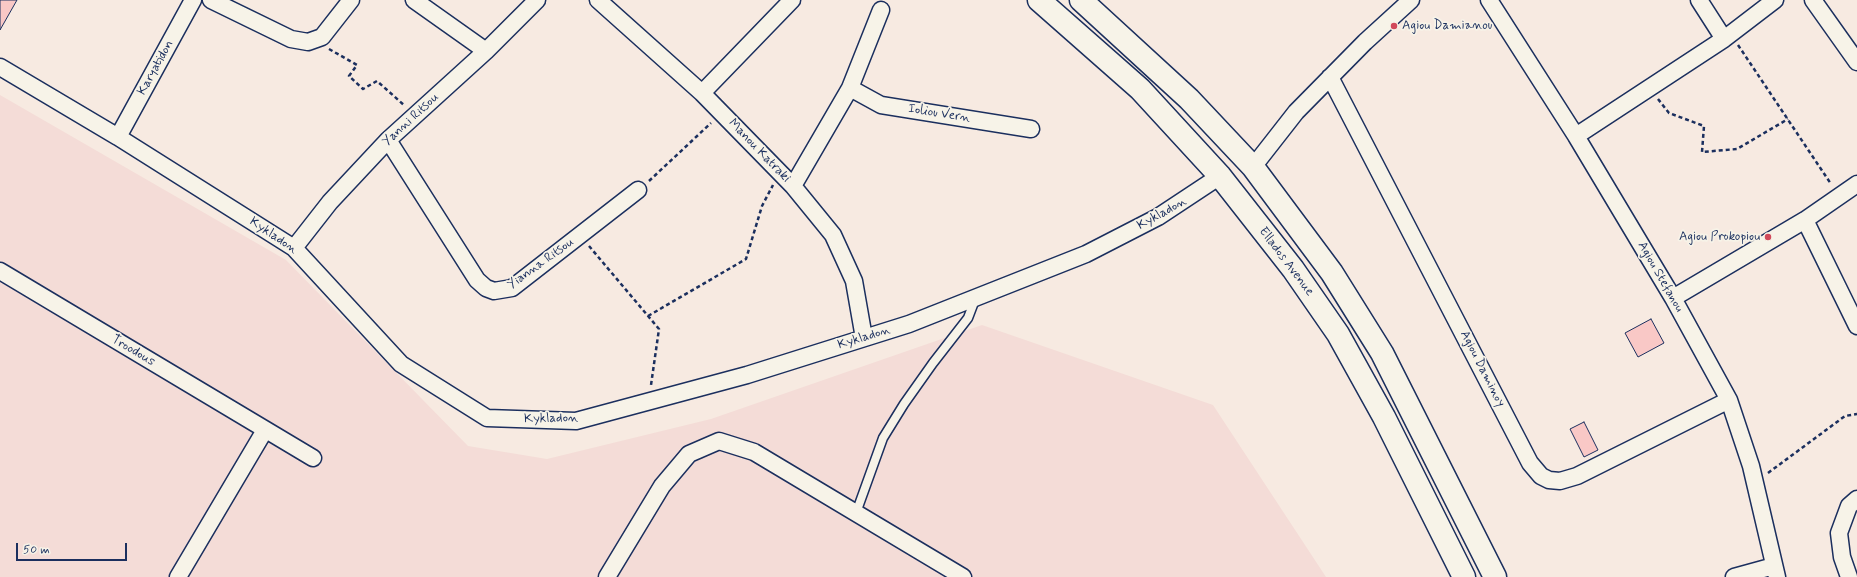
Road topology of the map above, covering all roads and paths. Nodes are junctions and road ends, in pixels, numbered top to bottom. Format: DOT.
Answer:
graph roads {
  1 [pos="193,0"];
  2 [pos="211,0"];
  3 [pos="351,0"];
  4 [pos="414,0"];
  5 [pos="537,0"];
  6 [pos="598,0"];
  7 [pos="792,0"];
  8 [pos="1039,0"];
  9 [pos="1082,0"];
  10 [pos="1411,0"];
  11 [pos="1489,0"];
  12 [pos="1699,0"];
  13 [pos="1775,0"];
  14 [pos="1813,0"];
  15 [pos="881,10"];
  16 [pos="1728,37"];
  17 [pos="314,40"];
  18 [pos="486,51"];
  19 [pos="1857,62"];
  20 [pos="0,67"];
  21 [pos="1330,77"];
  22 [pos="850,88"];
  23 [pos="1650,88"];
  24 [pos="702,93"];
  25 [pos="722,114"];
  26 [pos="416,115"];
  27 [pos="1788,119"];
  28 [pos="1031,129"];
  29 [pos="1576,136"];
  30 [pos="118,137"];
  31 [pos="388,140"];
  32 [pos="1253,167"];
  33 [pos="780,172"];
  34 [pos="1220,176"];
  35 [pos="1857,184"];
  36 [pos="793,186"];
  37 [pos="638,190"];
  38 [pos="1840,196"];
  39 [pos="1805,220"];
  40 [pos="580,235"];
  41 [pos="294,248"];
  42 [pos="0,271"];
  43 [pos="976,297"];
  44 [pos="1673,298"];
  45 [pos="648,316"];
  46 [pos="1857,326"];
  47 [pos="864,338"];
  48 [pos="1729,400"];
  49 [pos="649,401"];
  50 [pos="1857,414"];
  51 [pos="265,430"];
  52 [pos="313,458"];
  53 [pos="1755,482"];
  54 [pos="1857,499"];
  55 [pos="856,513"];
  56 [pos="1776,572"];
  57 [pos="178,577"];
  58 [pos="607,577"];
  59 [pos="963,577"];
  60 [pos="1464,577"];
  61 [pos="1495,577"];
  62 [pos="1734,577"];
  63 [pos="1849,577"];
  1 -- 30 [label="street, Karyatidon"];
  2 -- 17 [label="street"];
  3 -- 17 [label="street"];
  4 -- 18 [label="street"];
  5 -- 18 [label="street, Yanni Ritsou"];
  6 -- 24 [label="street, Manou Katraki"];
  7 -- 24 [label="street"];
  8 -- 34 [label="main road, Ellados Avenue"];
  9 -- 32 [label="main road"];
  10 -- 21 [label="street"];
  11 -- 29 [label="street, Agiou Stefanou"];
  12 -- 16 [label="street"];
  13 -- 16 [label="street"];
  14 -- 19 [label="street"];
  15 -- 22 [label="street"];
  16 -- 23 [label="street"];
  16 -- 27 [label="path"];
  17 -- 26 [label="path"];
  18 -- 26 [label="street, Yanni Ritsou"];
  20 -- 30 [label="street, Kykladon"];
  21 -- 32 [label="street"];
  21 -- 48 [label="street, Agiou Daminoy"];
  22 -- 28 [label="street, Ioliou Vern"];
  22 -- 36 [label="street"];
  23 -- 27 [label="path"];
  23 -- 29 [label="street"];
  24 -- 25 [label="street, Manou Katraki"];
  25 -- 33 [label="street, Manou Katraki"];
  25 -- 37 [label="path"];
  26 -- 31 [label="street, Yanni Ritsou"];
  27 -- 38 [label="path"];
  29 -- 44 [label="street, Agiou Stefanou"];
  30 -- 41 [label="street, Kykladon"];
  31 -- 40 [label="street, Yianna Ritsou"];
  31 -- 41 [label="street, Yanni Ritsou"];
  32 -- 61 [label="main road"];
  33 -- 36 [label="street, Manou Katraki"];
  33 -- 45 [label="path"];
  34 -- 43 [label="street, Kykladon"];
  34 -- 60 [label="main road, Ellados Avenue"];
  35 -- 38 [label="street"];
  36 -- 47 [label="street, Manou Katraki"];
  37 -- 40 [label="street, Yianna Ritsou"];
  38 -- 39 [label="street"];
  39 -- 44 [label="street"];
  39 -- 46 [label="street"];
  40 -- 45 [label="path"];
  41 -- 49 [label="street, Kykladon"];
  42 -- 51 [label="street, Troodous"];
  43 -- 47 [label="street, Kykladon"];
  43 -- 55 [label="lane"];
  44 -- 48 [label="street, Agiou Stefanou"];
  45 -- 49 [label="path"];
  47 -- 49 [label="street, Kykladon"];
  48 -- 53 [label="street, Agiou Stefanou"];
  50 -- 53 [label="path"];
  51 -- 52 [label="street, Troodous"];
  51 -- 57 [label="street"];
  53 -- 56 [label="street, Agiou Stefanou"];
  54 -- 63 [label="street"];
  55 -- 58 [label="street"];
  55 -- 59 [label="street"];
  56 -- 62 [label="street"];
}
